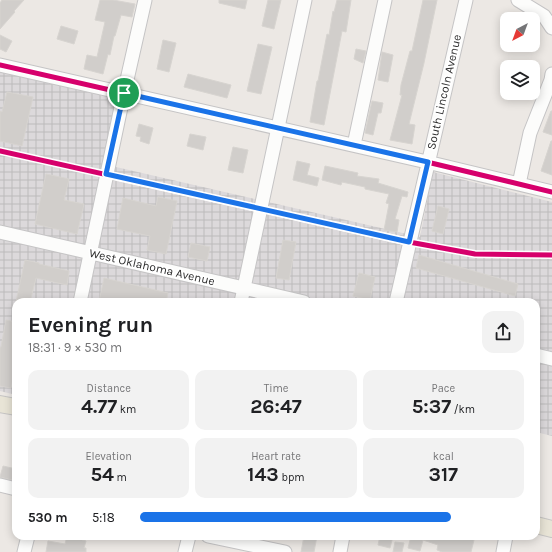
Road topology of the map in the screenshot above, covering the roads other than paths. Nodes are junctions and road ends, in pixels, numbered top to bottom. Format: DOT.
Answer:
graph roads {
  1 [pos="145,0"];
  2 [pos="305,0"];
  3 [pos="385,0"];
  4 [pos="466,0"];
  5 [pos="518,0"];
  6 [pos="552,28"];
  7 [pos="0,65"];
  8 [pos="552,74"];
  9 [pos="124,93"];
  10 [pos="278,128"];
  11 [pos="354,145"];
  12 [pos="428,162"];
  13 [pos="520,184"];
  14 [pos="552,192"];
  15 [pos="0,232"];
  16 [pos="90,252"];
  17 [pos="244,288"];
  18 [pos="81,298"];
  19 [pos="242,298"];
  20 [pos="287,298"];
  21 [pos="397,298"];
  22 [pos="540,356"];
  23 [pos="552,359"];
  24 [pos="0,404"];
  25 [pos="12,406"];
  26 [pos="0,485"];
  27 [pos="12,488"];
  28 [pos="540,526"];
  29 [pos="552,529"];
  30 [pos="27,540"];
  31 [pos="187,540"];
  32 [pos="227,540"];
  33 [pos="342,540"];
  34 [pos="505,540"];
  35 [pos="24,552"];
  36 [pos="185,552"];
  37 [pos="285,552"];
  38 [pos="340,552"];
  39 [pos="503,552"];
  1 -- 9 [label="street"];
  2 -- 10 [label="street"];
  3 -- 11 [label="street"];
  4 -- 12 [label="street, South Lincoln Avenue"];
  5 -- 6 [label="street"];
  7 -- 9 [label="street"];
  8 -- 13 [label="street"];
  9 -- 10 [label="street"];
  9 -- 16 [label="street"];
  10 -- 11 [label="street"];
  10 -- 17 [label="street"];
  11 -- 12 [label="street"];
  12 -- 13 [label="street"];
  12 -- 21 [label="street, South Lincoln Avenue"];
  13 -- 14 [label="street"];
  15 -- 16 [label="street, West Oklahoma Avenue"];
  16 -- 17 [label="street, West Oklahoma Avenue"];
  16 -- 18 [label="street"];
  17 -- 19 [label="street"];
  17 -- 20 [label="street, West Oklahoma Avenue"];
  22 -- 23 [label="street"];
  24 -- 25 [label="main road"];
  26 -- 27 [label="street"];
  28 -- 29 [label="main road"];
  30 -- 35 [label="street"];
  31 -- 36 [label="street"];
  32 -- 37 [label="street"];
  33 -- 38 [label="street"];
  34 -- 39 [label="street"];
}
